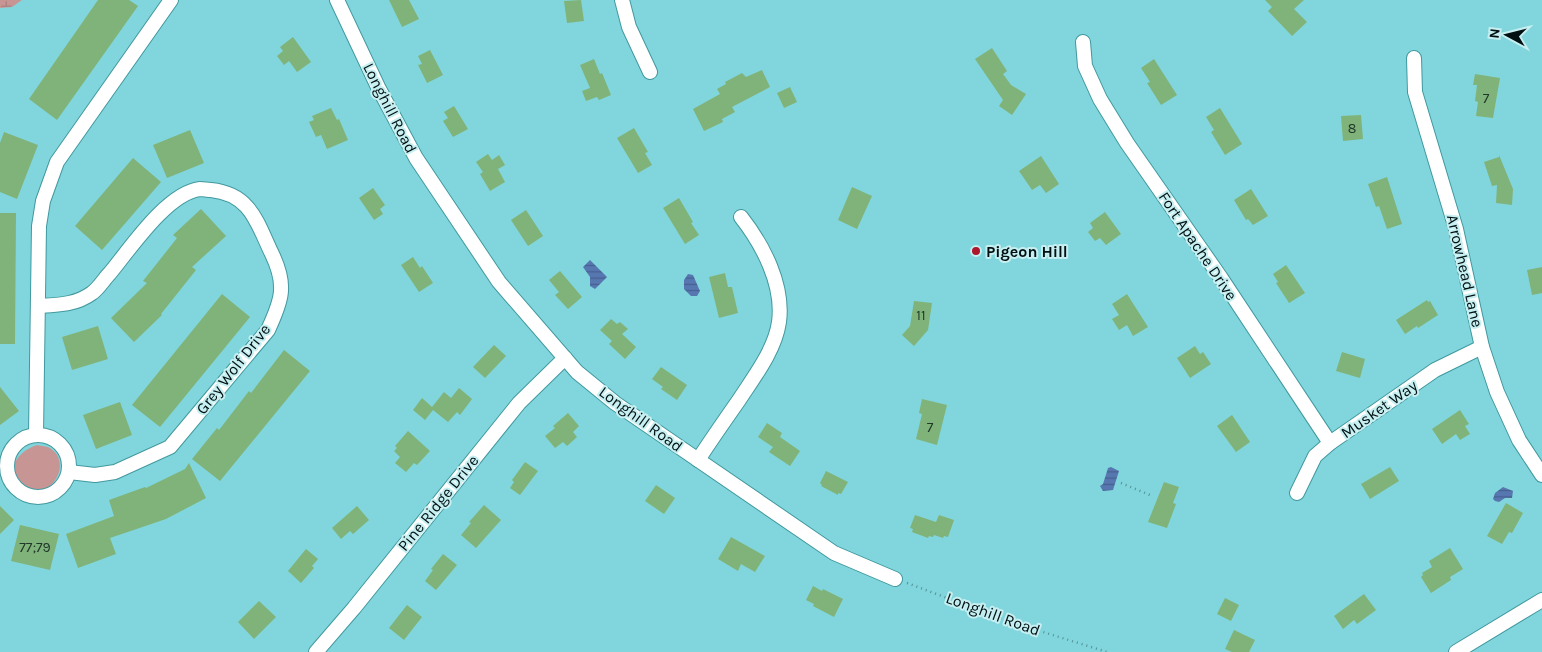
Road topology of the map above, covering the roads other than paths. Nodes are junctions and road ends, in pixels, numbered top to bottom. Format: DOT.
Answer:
graph roads {
  1 [pos="171,0"];
  2 [pos="337,0"];
  3 [pos="622,0"];
  4 [pos="1083,42"];
  5 [pos="1414,58"];
  6 [pos="650,72"];
  7 [pos="741,217"];
  8 [pos="38,306"];
  9 [pos="1482,347"];
  10 [pos="564,358"];
  11 [pos="36,435"];
  12 [pos="1330,443"];
  13 [pos="698,460"];
  14 [pos="69,472"];
  15 [pos="1542,475"];
  16 [pos="1297,493"];
  17 [pos="895,579"];
  18 [pos="1542,600"];
  19 [pos="316,652"];
  20 [pos="1456,652"];
  1 -- 8 [label="street"];
  2 -- 10 [label="street, Longhill Road"];
  3 -- 6 [label="street"];
  4 -- 12 [label="street, Fort Apache Drive"];
  5 -- 9 [label="street, Arrowhead Lane"];
  7 -- 13 [label="street"];
  8 -- 11 [label="street"];
  8 -- 14 [label="street, Grey Wolf Drive"];
  9 -- 12 [label="street, Musket Way"];
  9 -- 15 [label="street, Arrowhead Lane"];
  10 -- 13 [label="street, Longhill Road"];
  10 -- 19 [label="street, Pine Ridge Drive"];
  11 -- 14 [label="street"];
  11 -- 14 [label="street"];
  12 -- 16 [label="street, Musket Way"];
  13 -- 17 [label="street, Longhill Road"];
  18 -- 20 [label="street"];
}
